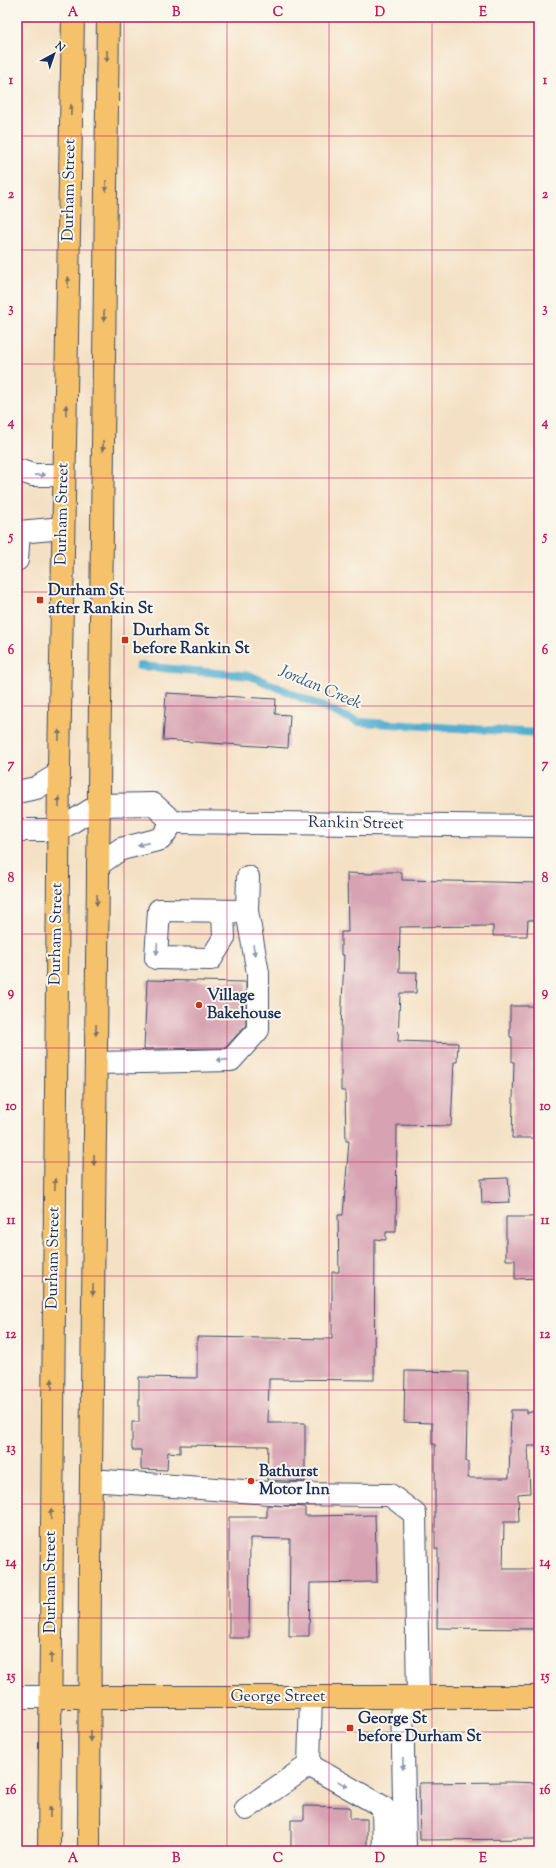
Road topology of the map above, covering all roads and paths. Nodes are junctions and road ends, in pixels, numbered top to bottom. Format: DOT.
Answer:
graph roads {
  1 [pos="73,17"];
  2 [pos="108,17"];
  3 [pos="17,470"];
  4 [pos="64,475"];
  5 [pos="63,528"];
  6 [pos="17,560"];
  7 [pos="59,774"];
  8 [pos="17,792"];
  9 [pos="98,805"];
  10 [pos="173,822"];
  11 [pos="539,826"];
  12 [pos="17,830"];
  13 [pos="59,830"];
  14 [pos="98,865"];
  15 [pos="248,877"];
  16 [pos="223,911"];
  17 [pos="247,912"];
  18 [pos="96,1063"];
  19 [pos="91,1480"];
  20 [pos="17,1697"];
  21 [pos="51,1697"];
  22 [pos="90,1697"];
  23 [pos="311,1697"];
  24 [pos="410,1697"];
  25 [pos="539,1697"];
  26 [pos="309,1765"];
  27 [pos="246,1809"];
  28 [pos="49,1851"];
  29 [pos="89,1851"];
  30 [pos="384,1851"];
  31 [pos="404,1851"];
  4 -- 1 [label="main road, Durham Street, one-way"];
  2 -- 9 [label="main road, one-way"];
  3 -- 4 [label="street, one-way"];
  4 -- 5 [label="main road, Durham Street"];
  5 -- 6 [label="street"];
  7 -- 5 [label="main road, Durham Street, one-way"];
  7 -- 8 [label="street"];
  13 -- 7 [label="main road, Durham Street, one-way"];
  9 -- 10 [label="street"];
  9 -- 13 [label="street"];
  9 -- 14 [label="main road"];
  10 -- 11 [label="street, Rankin Street"];
  10 -- 14 [label="street, one-way"];
  12 -- 13 [label="street"];
  21 -- 13 [label="main road, Durham Street, one-way"];
  14 -- 18 [label="main road, one-way"];
  15 -- 17 [label="street"];
  16 -- 16 [label="street, one-way"];
  16 -- 17 [label="street"];
  17 -- 18 [label="street, one-way"];
  18 -- 19 [label="main road, one-way"];
  19 -- 22 [label="main road"];
  19 -- 24 [label="street"];
  20 -- 21 [label="street, George Street"];
  21 -- 22 [label="main road, George Street"];
  28 -- 21 [label="main road, Durham Street, one-way"];
  22 -- 23 [label="main road, George Street"];
  22 -- 29 [label="main road, one-way"];
  23 -- 24 [label="main road, George Street"];
  23 -- 26 [label="street"];
  24 -- 25 [label="main road, George Street"];
  24 -- 31 [label="street, one-way"];
  26 -- 27 [label="street"];
  26 -- 30 [label="street, one-way"];
}
